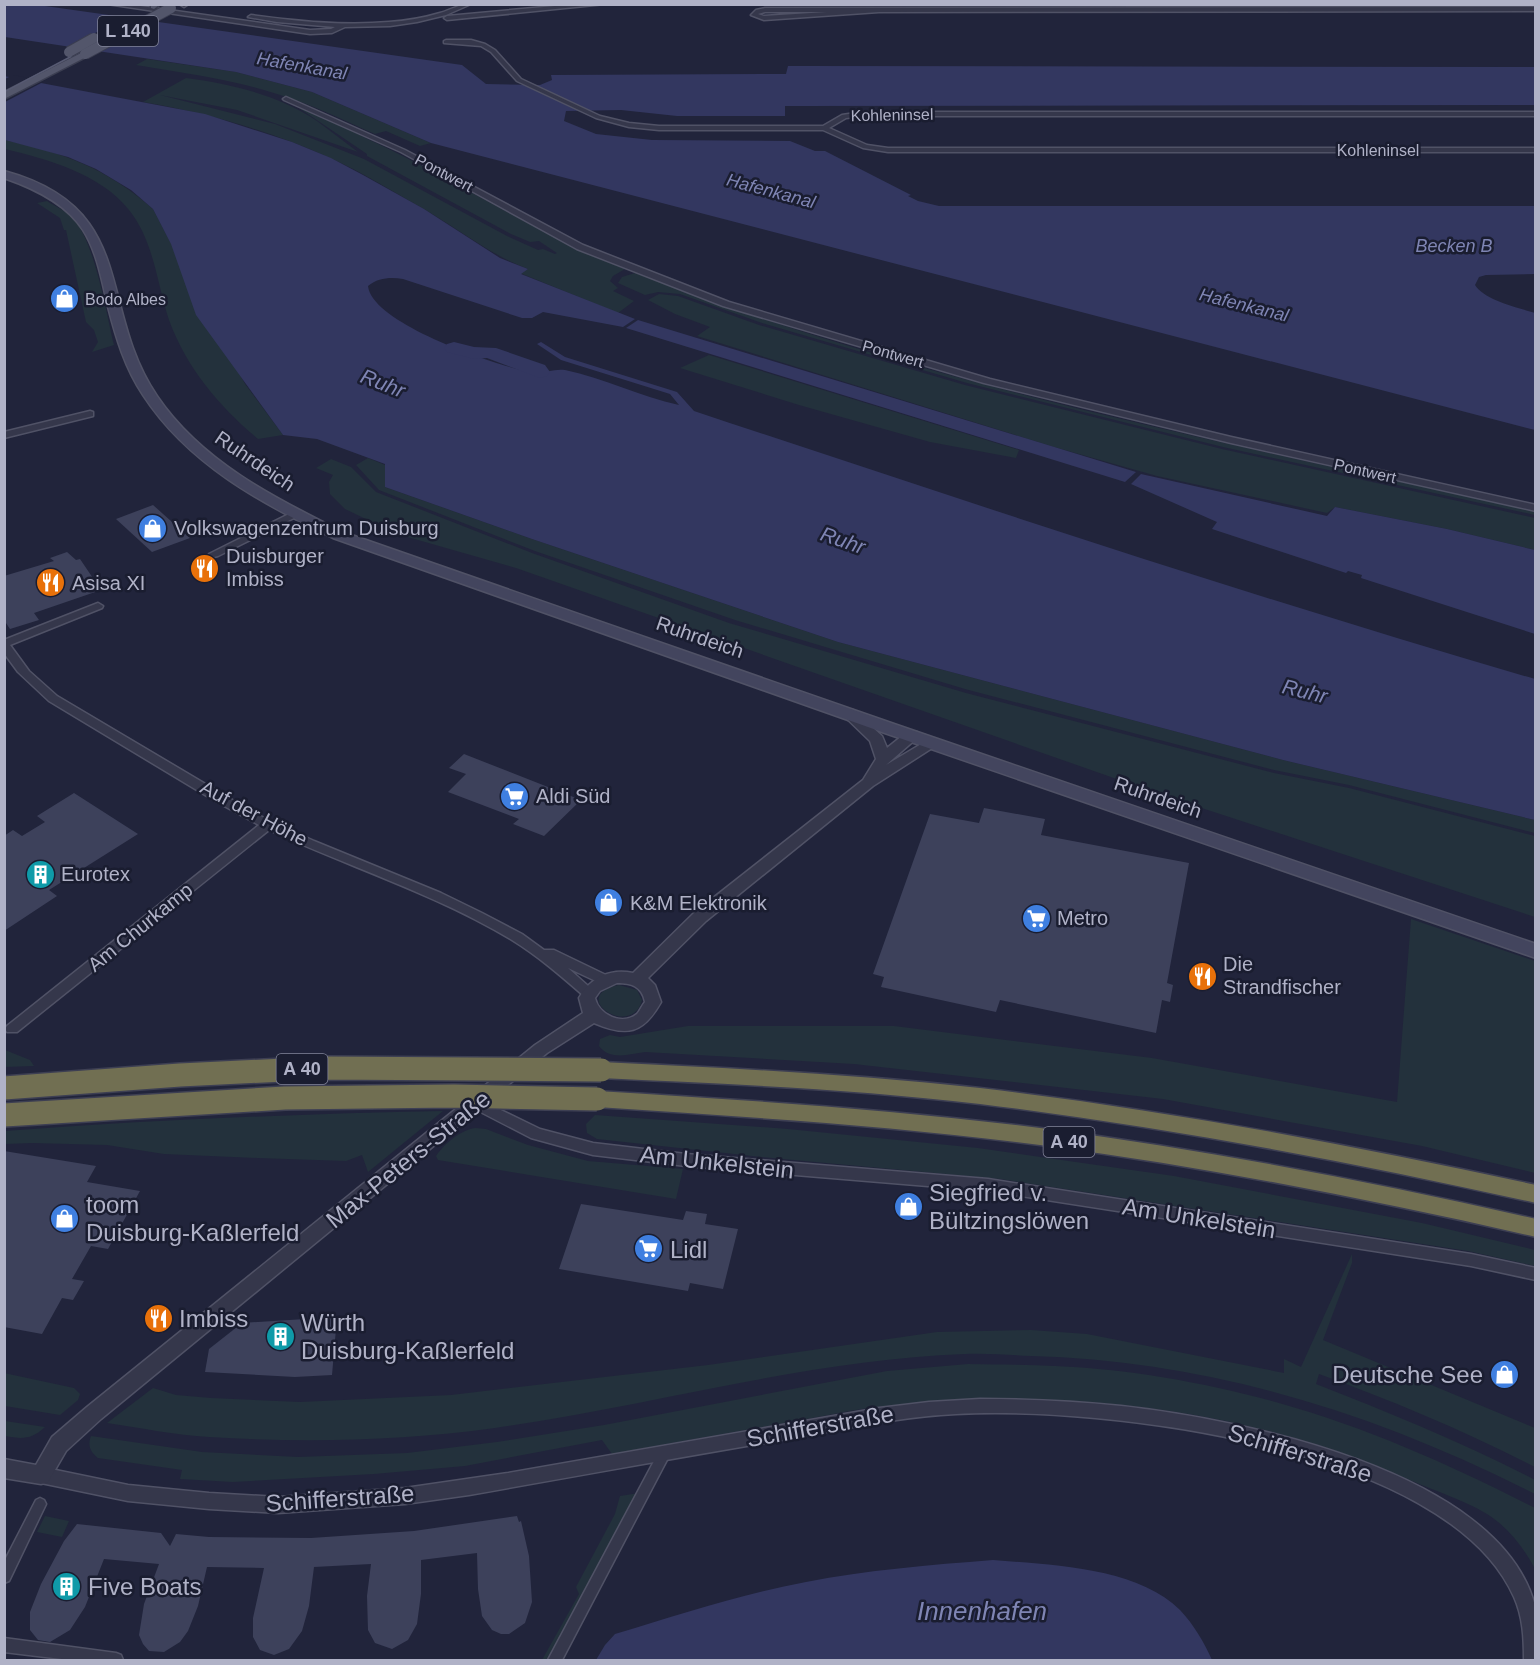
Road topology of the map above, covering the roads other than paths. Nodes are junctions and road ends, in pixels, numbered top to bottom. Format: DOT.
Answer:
graph roads {
  1 [pos="110,4"];
  2 [pos="468,4"];
  3 [pos="602,4"];
  4 [pos="155,5"];
  5 [pos="179,6"];
  6 [pos="1536,9"];
  7 [pos="878,10"];
  8 [pos="248,16"];
  9 [pos="430,20"];
  10 [pos="346,24"];
  11 [pos="446,42"];
  12 [pos="4,84"];
  13 [pos="4,96"];
  14 [pos="286,99"];
  15 [pos="1536,114"];
  16 [pos="824,128"];
  17 [pos="1536,150"];
  18 [pos="4,174"];
  19 [pos="90,414"];
  20 [pos="4,435"];
  21 [pos="1536,508"];
  22 [pos="295,514"];
  23 [pos="214,554"];
  24 [pos="98,606"];
  25 [pos="4,644"];
  26 [pos="848,714"];
  27 [pos="912,735"];
  28 [pos="933,742"];
  29 [pos="883,759"];
  30 [pos="868,783"];
  31 [pos="267,825"];
  32 [pos="528,944"];
  33 [pos="1536,951"];
  34 [pos="637,979"];
  35 [pos="605,980"];
  36 [pos="589,993"];
  37 [pos="593,1016"];
  38 [pos="12,1029"];
  39 [pos="4,1088"];
  40 [pos="476,1103"];
  41 [pos="4,1115"];
  42 [pos="1536,1194"];
  43 [pos="1536,1228"];
  44 [pos="1536,1274"];
  45 [pos="662,1458"];
  46 [pos="4,1468"];
  47 [pos="41,1475"];
  48 [pos="40,1504"];
  49 [pos="4,1577"];
  50 [pos="4,1645"];
  51 [pos="1534,1658"];
  52 [pos="116,1660"];
  53 [pos="555,1660"];
  1 -- 10 [label="street"];
  2 -- 9 [label="street"];
  3 -- 9 [label="street"];
  4 -- 12 [label="main road, L 140, bridge"];
  5 -- 13 [label="main road, L 140, bridge"];
  6 -- 7 [label="street"];
  7 -- 7 [label="street"];
  8 -- 10 [label="street"];
  9 -- 10 [label="street"];
  11 -- 16 [label="street"];
  14 -- 21 [label="street, Pontwert"];
  15 -- 16 [label="street, Kohleninsel"];
  16 -- 17 [label="street, Kohleninsel"];
  18 -- 22 [label="main road, Ruhrdeich"];
  19 -- 20 [label="street"];
  22 -- 23 [label="street"];
  22 -- 26 [label="main road, Ruhrdeich"];
  24 -- 25 [label="street, Auf der Höhe"];
  25 -- 31 [label="street, Auf der Höhe"];
  26 -- 27 [label="main road, Ruhrdeich"];
  26 -- 29 [label="street"];
  27 -- 28 [label="main road, Ruhrdeich"];
  27 -- 29 [label="street"];
  28 -- 30 [label="street"];
  28 -- 33 [label="main road, Ruhrdeich"];
  29 -- 30 [label="street"];
  30 -- 34 [label="street"];
  31 -- 32 [label="street, Auf der Höhe"];
  31 -- 38 [label="street, Am Churkamp"];
  32 -- 35 [label="street, Auf der Höhe"];
  32 -- 36 [label="street, Auf der Höhe"];
  34 -- 35 [label="street"];
  34 -- 37 [label="street"];
  35 -- 36 [label="street"];
  36 -- 37 [label="street"];
  37 -- 40 [label="street, Max-Peters-Straße"];
  39 -- 42 [label="highway, A 40, bridge"];
  40 -- 44 [label="street, Am Unkelstein"];
  40 -- 47 [label="street, Max-Peters-Straße"];
  41 -- 43 [label="highway, A 40, bridge"];
  45 -- 47 [label="street, Schifferstraße"];
  45 -- 51 [label="street, Schifferstraße"];
  45 -- 53 [label="street"];
  46 -- 47 [label="street, Schifferstraße"];
  48 -- 49 [label="street"];
  50 -- 52 [label="street"];
}
